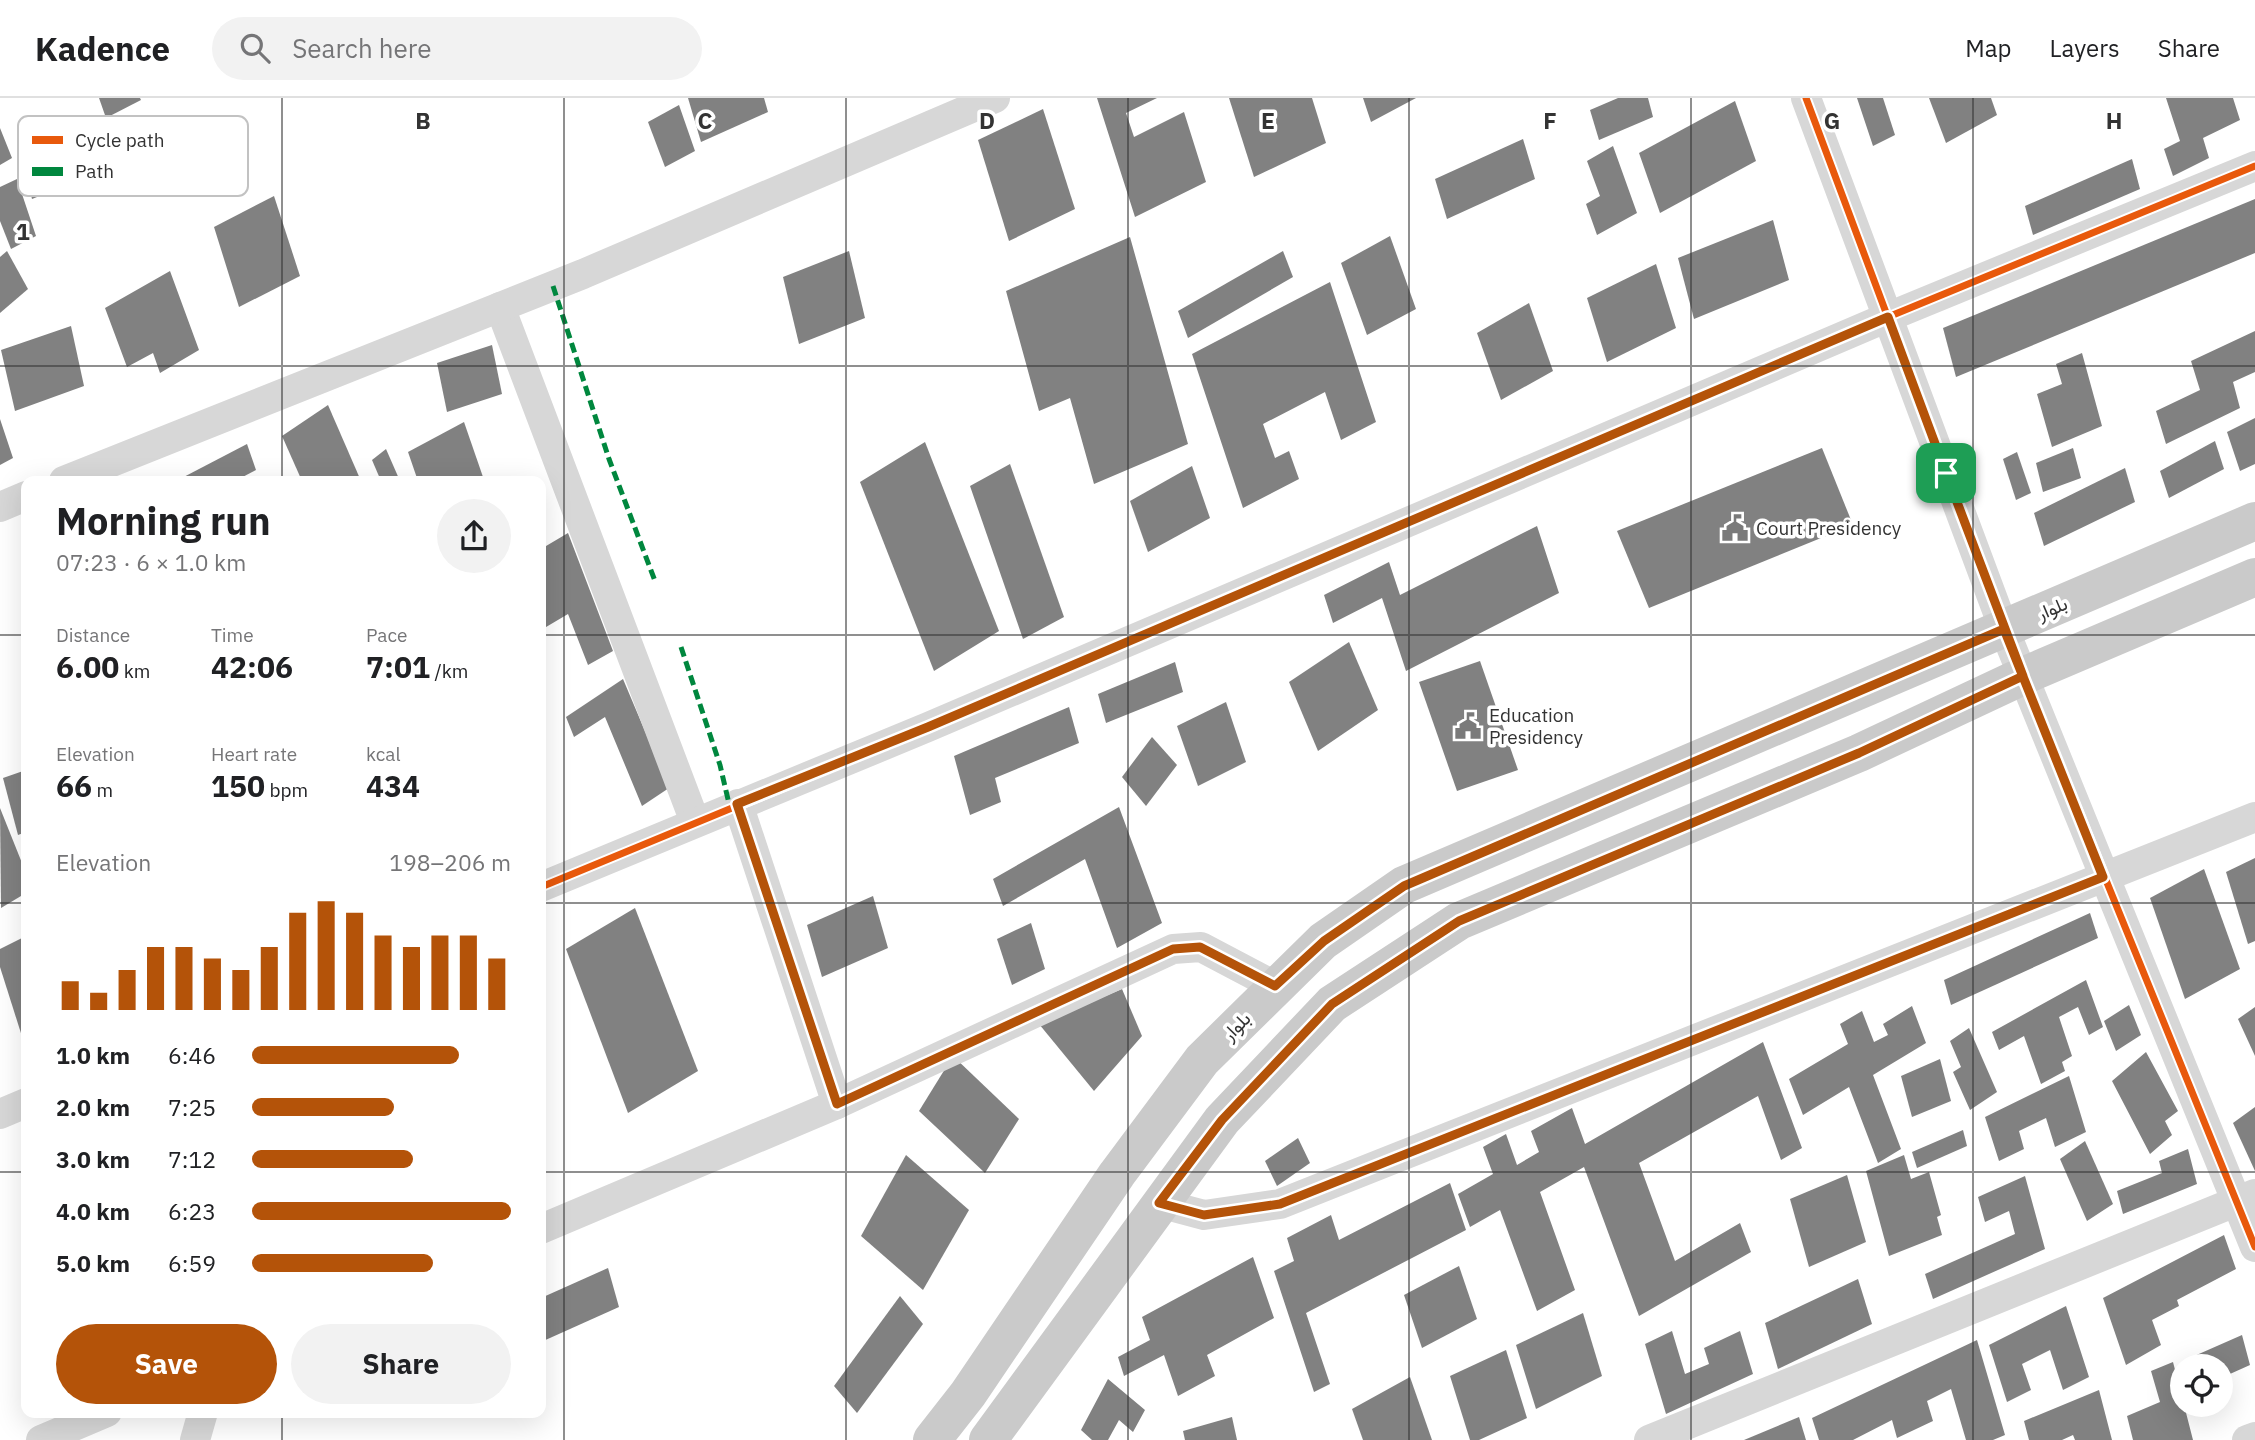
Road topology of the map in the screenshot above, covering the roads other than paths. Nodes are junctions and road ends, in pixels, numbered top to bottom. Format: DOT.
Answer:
graph roads {
  1 [pos="995,98"];
  2 [pos="1806,98"];
  3 [pos="2255,166"];
  4 [pos="500,307"];
  5 [pos="1888,317"];
  6 [pos="77,476"];
  7 [pos="21,498"];
  8 [pos="0,507"];
  9 [pos="2255,521"];
  10 [pos="2255,577"];
  11 [pos="2004,629"];
  12 [pos="2023,676"];
  13 [pos="737,804"];
  14 [pos="2255,817"];
  15 [pos="695,822"];
  16 [pos="2103,877"];
  17 [pos="546,885"];
  18 [pos="1275,986"];
  19 [pos="21,1104"];
  20 [pos="837,1104"];
  21 [pos="0,1114"];
  22 [pos="2247,1197"];
  23 [pos="1159,1203"];
  24 [pos="546,1227"];
  25 [pos="2255,1247"];
  26 [pos="968,1394"];
  27 [pos="93,1418"];
  28 [pos="201,1418"];
  29 [pos="996,1430"];
  30 [pos="2255,1437"];
  31 [pos="41,1440"];
  32 [pos="195,1440"];
  33 [pos="932,1440"];
  34 [pos="1649,1440"];
  35 [pos="2247,1440"];
  1 -- 4 [label="street"];
  2 -- 5 [label="street"];
  3 -- 5 [label="street"];
  4 -- 6 [label="street"];
  4 -- 15 [label="street"];
  5 -- 11 [label="street"];
  5 -- 13 [label="street"];
  7 -- 8 [label="street"];
  9 -- 11 [label="main road, بلوار"];
  10 -- 12 [label="main road"];
  11 -- 12 [label="street"];
  11 -- 18 [label="main road, بلوار"];
  12 -- 16 [label="street"];
  12 -- 23 [label="main road"];
  13 -- 15 [label="street"];
  13 -- 20 [label="street"];
  14 -- 16 [label="street"];
  15 -- 17 [label="street"];
  16 -- 22 [label="street"];
  16 -- 23 [label="street"];
  18 -- 20 [label="street"];
  18 -- 26 [label="main road, بلوار"];
  19 -- 21 [label="street"];
  20 -- 24 [label="street"];
  22 -- 25 [label="street"];
  22 -- 34 [label="street"];
  23 -- 29 [label="main road"];
  26 -- 29 [label="main road"];
  26 -- 33 [label="main road, بلوار"];
  27 -- 31 [label="street"];
  28 -- 32 [label="street"];
  30 -- 35 [label="street"];
}
